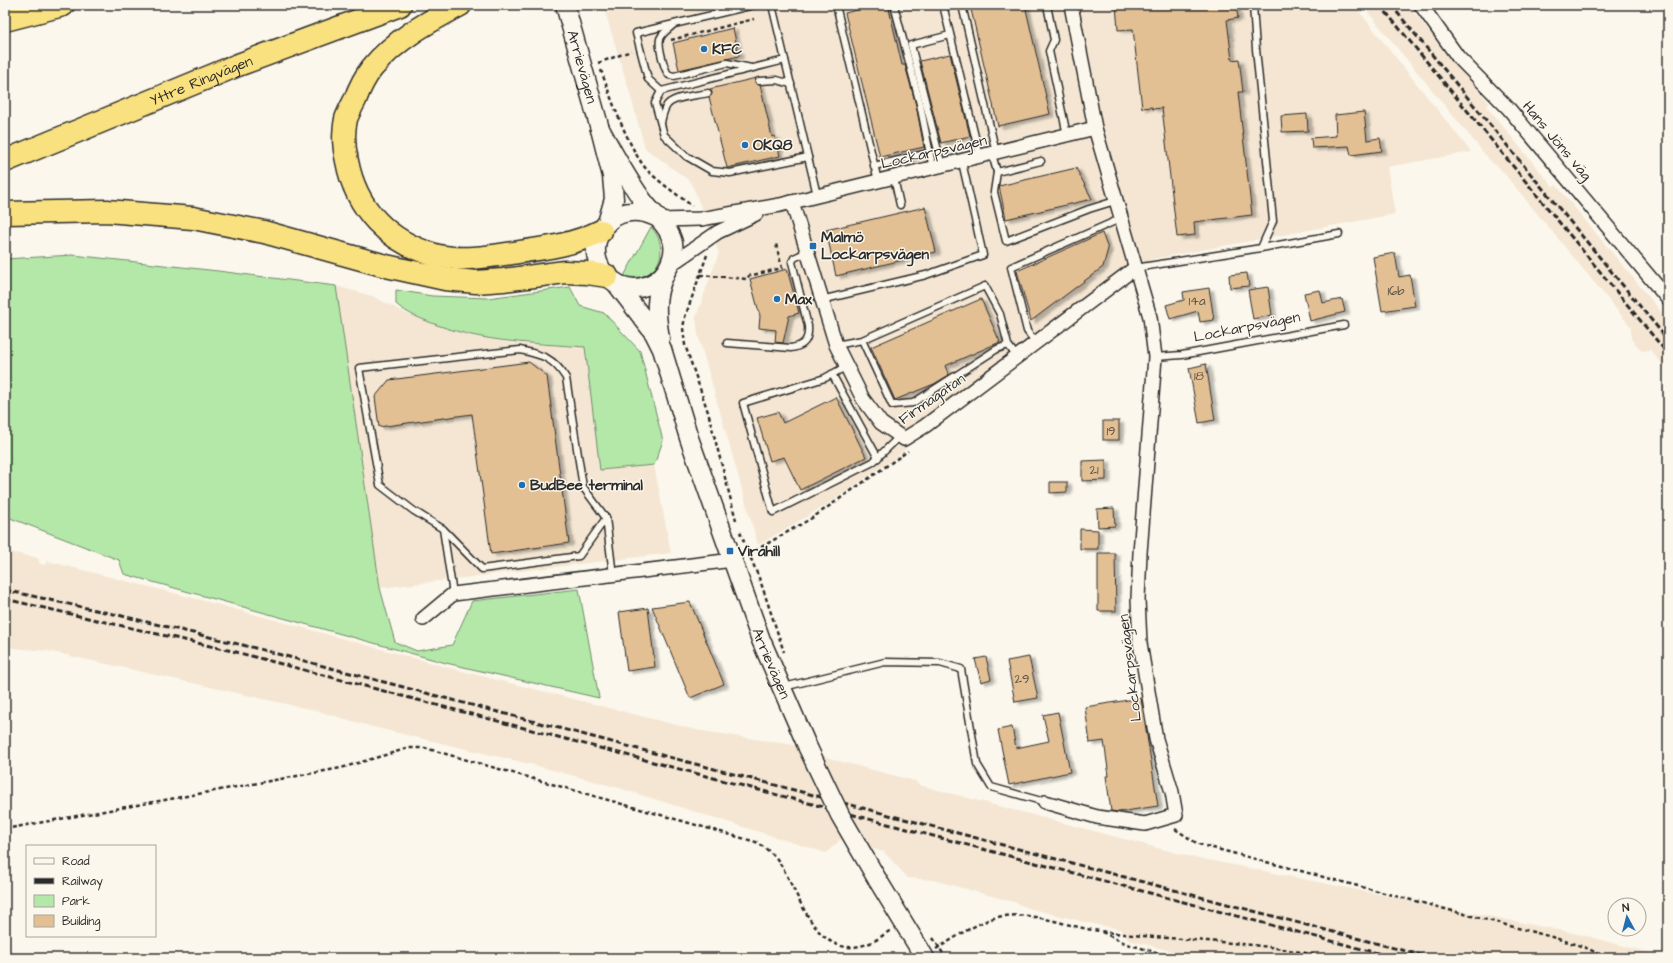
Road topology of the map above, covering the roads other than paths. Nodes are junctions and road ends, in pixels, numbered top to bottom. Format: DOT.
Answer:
graph roads {
  1 [pos="63,5"];
  2 [pos="400,5"];
  3 [pos="460,5"];
  4 [pos="754,5"];
  5 [pos="772,5"];
  6 [pos="837,5"];
  7 [pos="894,5"];
  8 [pos="943,5"];
  9 [pos="962,5"];
  10 [pos="1047,5"];
  11 [pos="1071,5"];
  12 [pos="1253,5"];
  13 [pos="1421,5"];
  14 [pos="566,10"];
  15 [pos="5,20"];
  16 [pos="674,24"];
  17 [pos="950,35"];
  18 [pos="785,60"];
  19 [pos="753,68"];
  20 [pos="759,81"];
  21 [pos="791,84"];
  22 [pos="661,91"];
  23 [pos="708,93"];
  24 [pos="661,123"];
  25 [pos="1095,128"];
  26 [pos="600,129"];
  27 [pos="1067,135"];
  28 [pos="929,153"];
  29 [pos="990,155"];
  30 [pos="808,157"];
  31 [pos="5,161"];
  32 [pos="1041,161"];
  33 [pos="962,162"];
  34 [pos="874,166"];
  35 [pos="937,168"];
  36 [pos="997,172"];
  37 [pos="894,178"];
  38 [pos="878,182"];
  39 [pos="817,195"];
  40 [pos="1115,201"];
  41 [pos="786,203"];
  42 [pos="900,205"];
  43 [pos="5,213"];
  44 [pos="658,218"];
  45 [pos="1120,218"];
  46 [pos="604,227"];
  47 [pos="1339,234"];
  48 [pos="1261,248"];
  49 [pos="807,252"];
  50 [pos="668,268"];
  51 [pos="1135,268"];
  52 [pos="611,279"];
  53 [pos="1668,299"];
  54 [pos="821,300"];
  55 [pos="1344,325"];
  56 [pos="862,340"];
  57 [pos="727,343"];
  58 [pos="1036,343"];
  59 [pos="836,345"];
  60 [pos="1008,345"];
  61 [pos="662,349"];
  62 [pos="1017,357"];
  63 [pos="1155,357"];
  64 [pos="846,366"];
  65 [pos="832,374"];
  66 [pos="900,436"];
  67 [pos="878,458"];
  68 [pos="606,518"];
  69 [pos="443,529"];
  70 [pos="733,560"];
  71 [pos="613,575"];
  72 [pos="454,594"];
  73 [pos="423,619"];
  74 [pos="782,688"];
  75 [pos="1045,802"];
  76 [pos="924,957"];
  1 -- 15 [label="highway"];
  2 -- 31 [label="highway, Yttre Ringvägen"];
  3 -- 46 [label="highway"];
  4 -- 16 [label="lane"];
  5 -- 18 [label="lane"];
  6 -- 34 [label="lane"];
  7 -- 28 [label="lane"];
  8 -- 17 [label="lane"];
  9 -- 29 [label="lane"];
  10 -- 27 [label="lane"];
  11 -- 25 [label="street, Lockarpsvägen"];
  12 -- 48 [label="lane"];
  13 -- 53 [label="street, Hans Jöns väg"];
  14 -- 26 [label="main road, Arrievägen"];
  16 -- 19 [label="lane"];
  16 -- 22 [label="lane"];
  17 -- 29 [label="lane"];
  17 -- 35 [label="lane"];
  18 -- 19 [label="lane"];
  18 -- 21 [label="lane"];
  19 -- 22 [label="lane"];
  20 -- 21 [label="lane"];
  21 -- 30 [label="lane"];
  22 -- 24 [label="lane"];
  23 -- 24 [label="lane"];
  24 -- 30 [label="lane"];
  25 -- 27 [label="street, Lockarpsvägen"];
  25 -- 40 [label="street, Lockarpsvägen"];
  26 -- 44 [label="main road, Arrievägen"];
  26 -- 46 [label="main road, Arrievägen"];
  27 -- 29 [label="street, Lockarpsvägen"];
  28 -- 34 [label="lane"];
  28 -- 35 [label="lane"];
  29 -- 33 [label="street, Lockarpsvägen"];
  29 -- 36 [label="lane"];
  30 -- 39 [label="lane"];
  32 -- 36 [label="lane"];
  33 -- 35 [label="street, Lockarpsvägen"];
  33 -- 54 [label="lane"];
  34 -- 38 [label="lane"];
  35 -- 37 [label="street, Lockarpsvägen"];
  36 -- 40 [label="lane"];
  37 -- 38 [label="street, Lockarpsvägen"];
  37 -- 42 [label="lane"];
  38 -- 39 [label="street, Lockarpsvägen"];
  39 -- 41 [label="street, Lockarpsvägen"];
  40 -- 45 [label="street, Lockarpsvägen"];
  41 -- 44 [label="street, Lockarpsvägen"];
  41 -- 49 [label="street, Firmagatan"];
  41 -- 50 [label="street, Lockarpsvägen"];
  43 -- 52 [label="highway"];
  44 -- 46 [label="main road"];
  44 -- 50 [label="main road"];
  45 -- 51 [label="street, Lockarpsvägen"];
  45 -- 58 [label="lane"];
  46 -- 52 [label="main road"];
  47 -- 48 [label="lane"];
  48 -- 51 [label="lane"];
  49 -- 54 [label="street, Firmagatan"];
  49 -- 57 [label="lane"];
  50 -- 52 [label="main road"];
  50 -- 61 [label="main road, Arrievägen"];
  51 -- 58 [label="street, Firmagatan"];
  51 -- 63 [label="street, Lockarpsvägen"];
  52 -- 61 [label="main road, Arrievägen"];
  54 -- 59 [label="street, Firmagatan"];
  55 -- 63 [label="lane, Lockarpsvägen"];
  56 -- 59 [label="lane"];
  56 -- 60 [label="lane"];
  56 -- 60 [label="lane"];
  58 -- 62 [label="street, Firmagatan"];
  59 -- 64 [label="street, Firmagatan"];
  60 -- 62 [label="lane"];
  61 -- 70 [label="main road, Arrievägen"];
  62 -- 66 [label="street, Firmagatan"];
  63 -- 75 [label="street, Lockarpsvägen"];
  64 -- 65 [label="lane"];
  64 -- 66 [label="street, Firmagatan"];
  65 -- 67 [label="lane"];
  65 -- 67 [label="lane"];
  66 -- 67 [label="lane"];
  68 -- 69 [label="lane"];
  68 -- 69 [label="lane"];
  68 -- 71 [label="lane"];
  69 -- 72 [label="lane"];
  70 -- 71 [label="street"];
  70 -- 74 [label="main road, Arrievägen"];
  71 -- 72 [label="street"];
  72 -- 73 [label="street"];
  74 -- 75 [label="lane"];
  74 -- 76 [label="main road, Arrievägen, bridge"];
}
